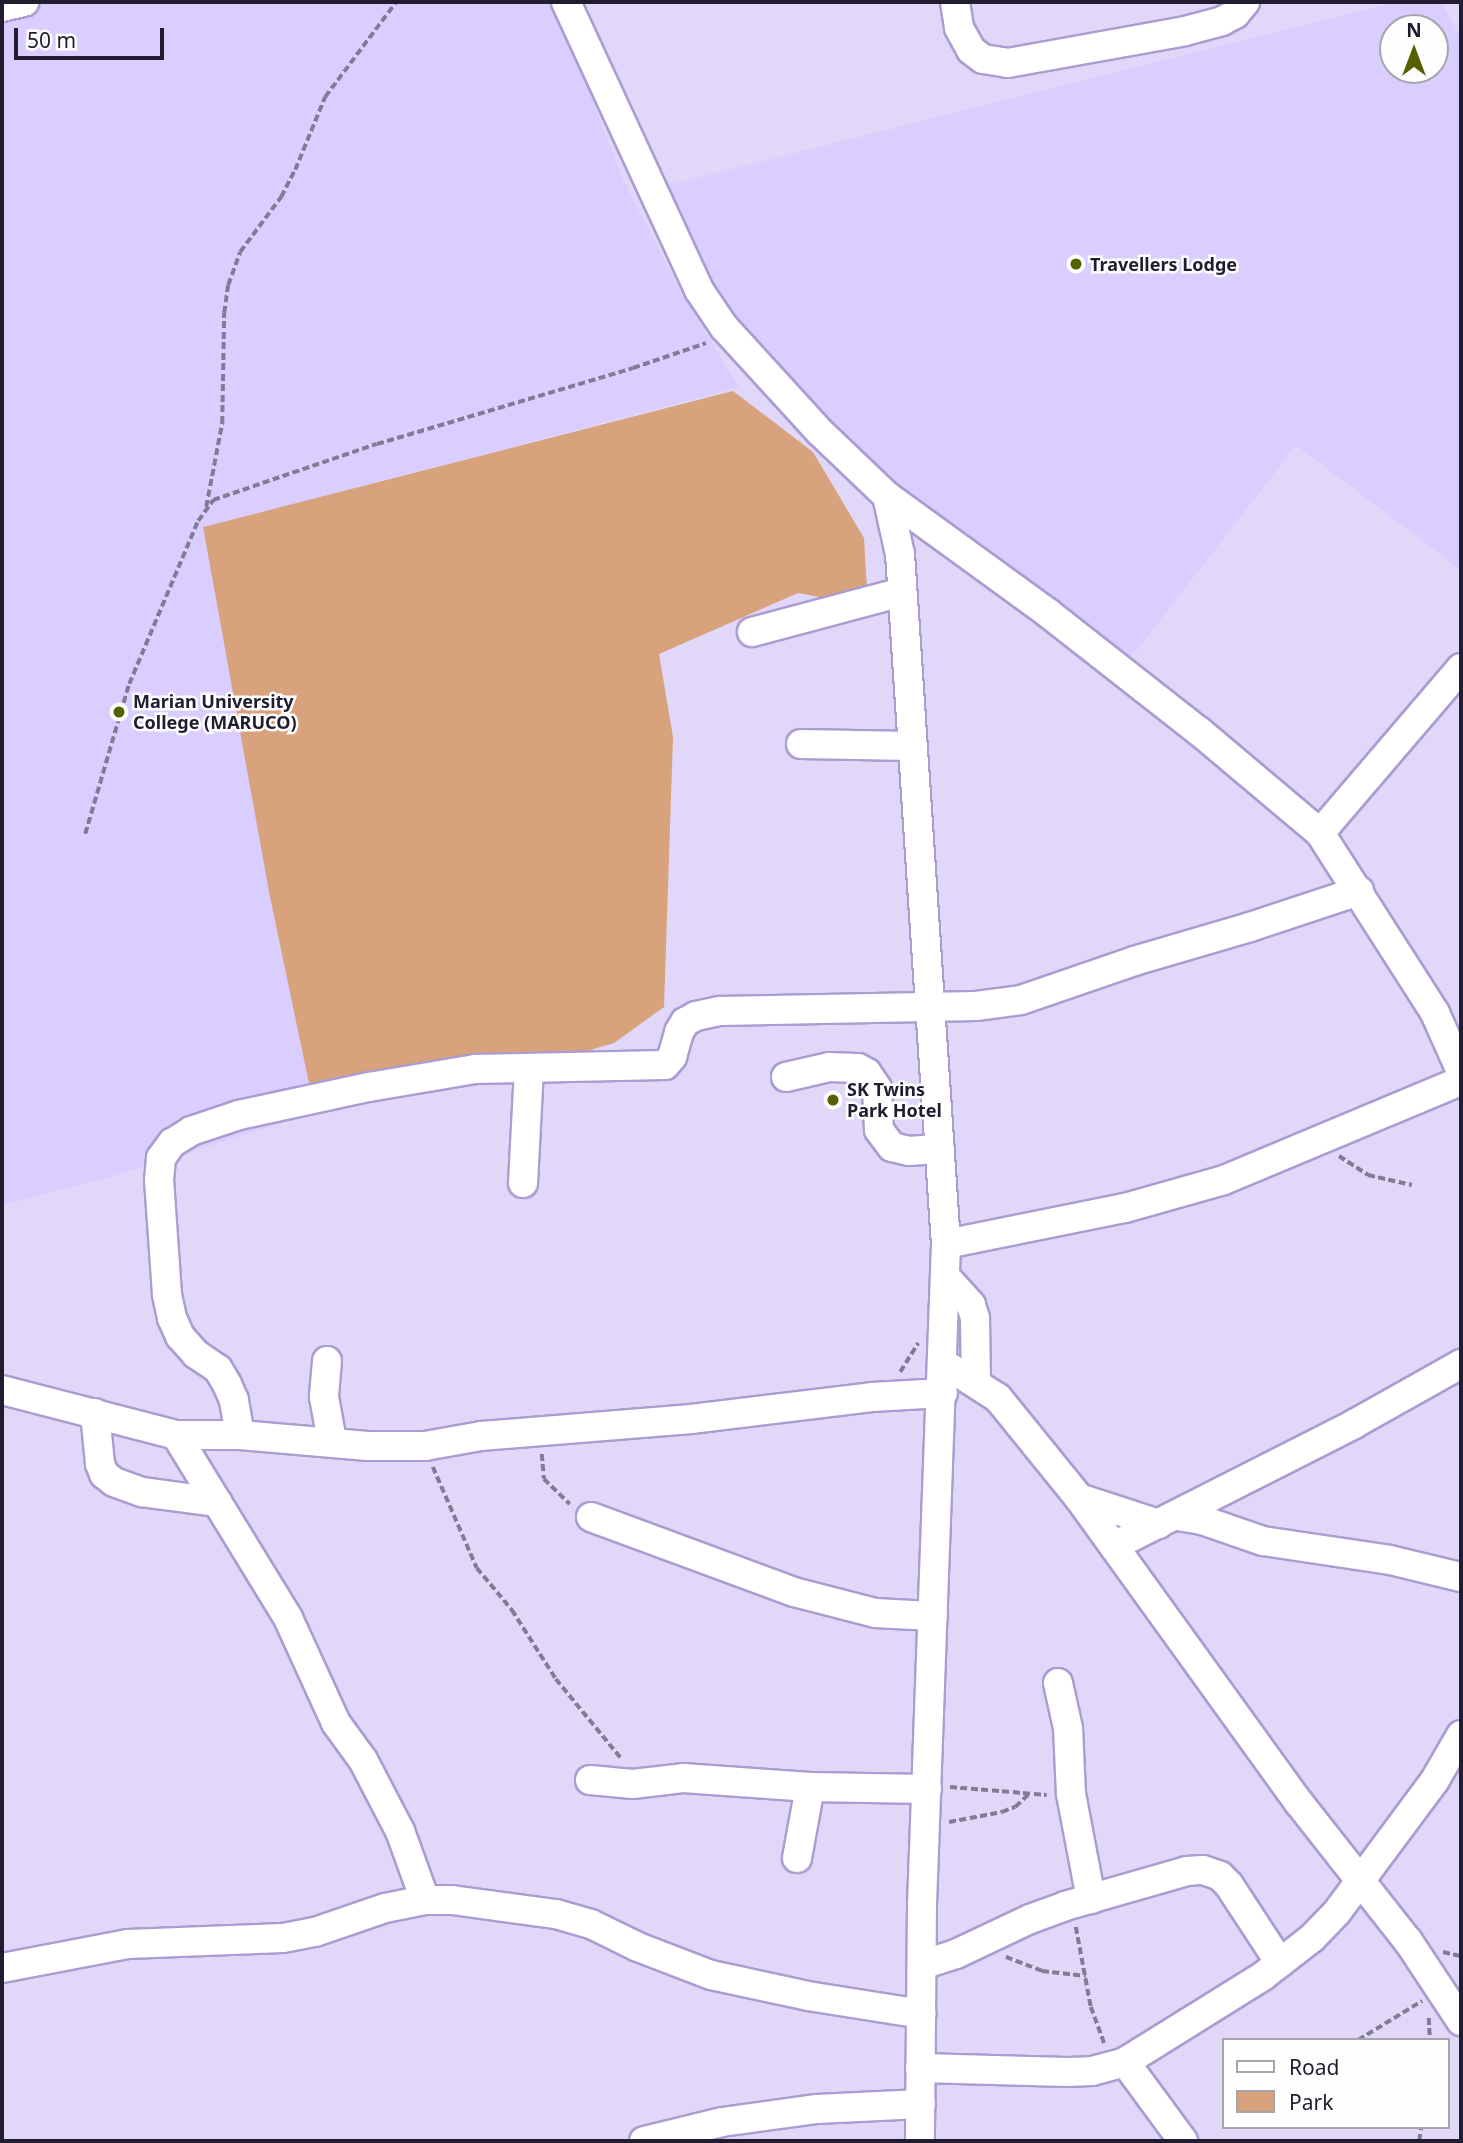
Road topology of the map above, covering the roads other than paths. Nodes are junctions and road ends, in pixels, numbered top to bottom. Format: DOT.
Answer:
graph roads {
  1 [pos="24,2"];
  2 [pos="566,2"];
  3 [pos="955,2"];
  4 [pos="1245,2"];
  5 [pos="2,7"];
  6 [pos="887,496"];
  7 [pos="902,592"];
  8 [pos="752,632"];
  9 [pos="1461,668"];
  10 [pos="801,744"];
  11 [pos="912,746"];
  12 [pos="1320,833"];
  13 [pos="1359,891"];
  14 [pos="932,1006"];
  15 [pos="529,1069"];
  16 [pos="1461,1071"];
  17 [pos="786,1077"];
  18 [pos="1461,1082"];
  19 [pos="940,1149"];
  20 [pos="523,1183"];
  21 [pos="946,1244"];
  22 [pos="945,1276"];
  23 [pos="327,1361"];
  24 [pos="943,1363"];
  25 [pos="1461,1364"];
  26 [pos="976,1383"];
  27 [pos="2,1390"];
  28 [pos="943,1393"];
  29 [pos="95,1413"];
  30 [pos="176,1435"];
  31 [pos="240,1435"];
  32 [pos="332,1441"];
  33 [pos="1079,1498"];
  34 [pos="217,1502"];
  35 [pos="591,1517"];
  36 [pos="1168,1520"];
  37 [pos="1114,1546"];
  38 [pos="1461,1577"];
  39 [pos="933,1616"];
  40 [pos="1058,1683"];
  41 [pos="1461,1735"];
  42 [pos="590,1780"];
  43 [pos="927,1786"];
  44 [pos="810,1787"];
  45 [pos="797,1858"];
  46 [pos="1361,1878"];
  47 [pos="425,1900"];
  48 [pos="1081,1902"];
  49 [pos="1280,1964"];
  50 [pos="922,1965"];
  51 [pos="2,1968"];
  52 [pos="922,2014"];
  53 [pos="1461,2021"];
  54 [pos="1119,2064"];
  55 [pos="920,2068"];
  56 [pos="921,2104"];
  57 [pos="644,2141"];
  58 [pos="920,2141"];
  59 [pos="1183,2141"];
  1 -- 5 [label="street"];
  2 -- 6 [label="street"];
  3 -- 4 [label="street"];
  6 -- 7 [label="street"];
  6 -- 12 [label="street"];
  7 -- 8 [label="street"];
  7 -- 11 [label="street"];
  9 -- 12 [label="street"];
  10 -- 11 [label="street"];
  11 -- 14 [label="street"];
  12 -- 13 [label="street"];
  13 -- 14 [label="street"];
  13 -- 16 [label="street"];
  14 -- 15 [label="street"];
  14 -- 19 [label="street"];
  15 -- 20 [label="street"];
  15 -- 31 [label="street"];
  17 -- 19 [label="street"];
  18 -- 21 [label="street"];
  19 -- 21 [label="street"];
  21 -- 22 [label="street"];
  22 -- 24 [label="street"];
  22 -- 26 [label="street"];
  23 -- 32 [label="street"];
  24 -- 26 [label="street"];
  24 -- 28 [label="street"];
  25 -- 36 [label="street"];
  26 -- 33 [label="street"];
  27 -- 29 [label="street"];
  28 -- 32 [label="street"];
  28 -- 39 [label="street"];
  29 -- 30 [label="street"];
  29 -- 34 [label="street"];
  30 -- 31 [label="street"];
  30 -- 34 [label="street"];
  31 -- 32 [label="street"];
  33 -- 36 [label="street"];
  33 -- 37 [label="street"];
  34 -- 47 [label="street"];
  35 -- 39 [label="street"];
  36 -- 37 [label="street"];
  36 -- 38 [label="street"];
  37 -- 46 [label="street"];
  39 -- 43 [label="street"];
  40 -- 48 [label="street"];
  41 -- 46 [label="street"];
  42 -- 44 [label="street"];
  43 -- 44 [label="street"];
  43 -- 50 [label="street"];
  44 -- 45 [label="street"];
  46 -- 49 [label="street"];
  46 -- 53 [label="street"];
  47 -- 51 [label="street"];
  47 -- 52 [label="street"];
  48 -- 49 [label="street"];
  48 -- 50 [label="street"];
  49 -- 54 [label="street"];
  50 -- 52 [label="street"];
  52 -- 55 [label="street"];
  54 -- 55 [label="street"];
  54 -- 59 [label="street"];
  55 -- 56 [label="street"];
  56 -- 57 [label="street"];
  56 -- 58 [label="street"];
}
